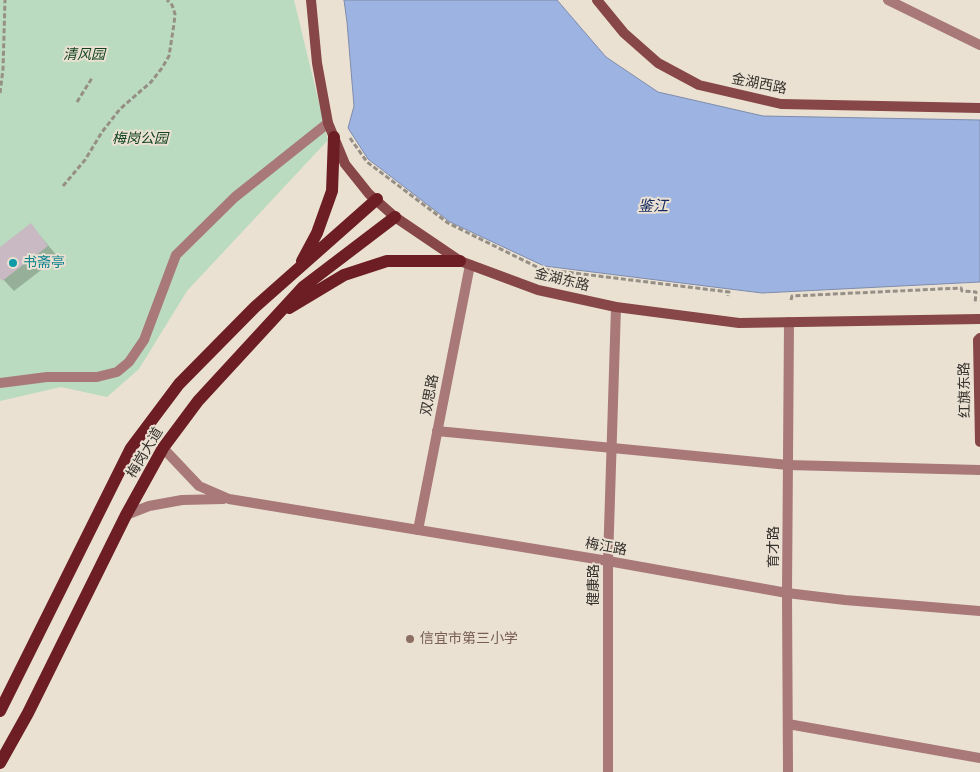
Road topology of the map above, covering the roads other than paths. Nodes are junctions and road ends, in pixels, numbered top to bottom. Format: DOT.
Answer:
graph roads {
  1 [pos="311,0"];
  2 [pos="597,0"];
  3 [pos="888,0"];
  4 [pos="980,45"];
  5 [pos="980,108"];
  6 [pos="328,123"];
  7 [pos="334,137"];
  8 [pos="377,199"];
  9 [pos="395,217"];
  10 [pos="465,263"];
  11 [pos="297,270"];
  12 [pos="616,307"];
  13 [pos="276,315"];
  14 [pos="980,319"];
  15 [pos="789,322"];
  16 [pos="980,338"];
  17 [pos="0,383"];
  18 [pos="437,431"];
  19 [pos="980,442"];
  20 [pos="163,448"];
  21 [pos="612,448"];
  22 [pos="788,465"];
  23 [pos="980,470"];
  24 [pos="229,499"];
  25 [pos="126,516"];
  26 [pos="418,530"];
  27 [pos="608,561"];
  28 [pos="787,593"];
  29 [pos="980,611"];
  30 [pos="0,711"];
  31 [pos="788,724"];
  32 [pos="980,758"];
  33 [pos="0,763"];
  34 [pos="608,772"];
  35 [pos="788,772"];
  1 -- 6 [label="main road, 金湖东路"];
  2 -- 5 [label="main road, 金湖西路"];
  3 -- 4 [label="street"];
  6 -- 7 [label="main road, 金湖东路"];
  6 -- 17 [label="street"];
  7 -- 8 [label="main road, 金湖东路"];
  7 -- 11 [label="main road"];
  8 -- 9 [label="main road, 金湖东路"];
  8 -- 11 [label="main road, 梅岗大道"];
  9 -- 10 [label="main road, 金湖东路"];
  9 -- 13 [label="main road, 梅岗大道"];
  10 -- 12 [label="main road, 金湖东路"];
  10 -- 13 [label="main road"];
  10 -- 18 [label="street, 双思路"];
  11 -- 30 [label="main road, 梅岗大道"];
  12 -- 15 [label="main road, 金湖东路"];
  12 -- 21 [label="street, 健康路"];
  13 -- 20 [label="main road, 梅岗大道"];
  14 -- 15 [label="main road, 金湖东路"];
  15 -- 22 [label="street, 育才路"];
  16 -- 19 [label="main road, 红旗东路"];
  18 -- 21 [label="street"];
  18 -- 26 [label="street, 双思路"];
  20 -- 24 [label="street"];
  20 -- 25 [label="main road, 梅岗大道"];
  21 -- 22 [label="street"];
  21 -- 27 [label="street, 健康路"];
  22 -- 23 [label="street"];
  22 -- 28 [label="street, 育才路"];
  24 -- 25 [label="street"];
  24 -- 26 [label="street, 梅江路"];
  25 -- 33 [label="main road, 梅岗大道"];
  26 -- 27 [label="street, 梅江路"];
  27 -- 28 [label="street, 梅江路"];
  27 -- 34 [label="street, 健康路"];
  28 -- 29 [label="street, 梅江路"];
  28 -- 31 [label="street, 育才路"];
  31 -- 32 [label="street"];
  31 -- 35 [label="street, 育才路"];
}
